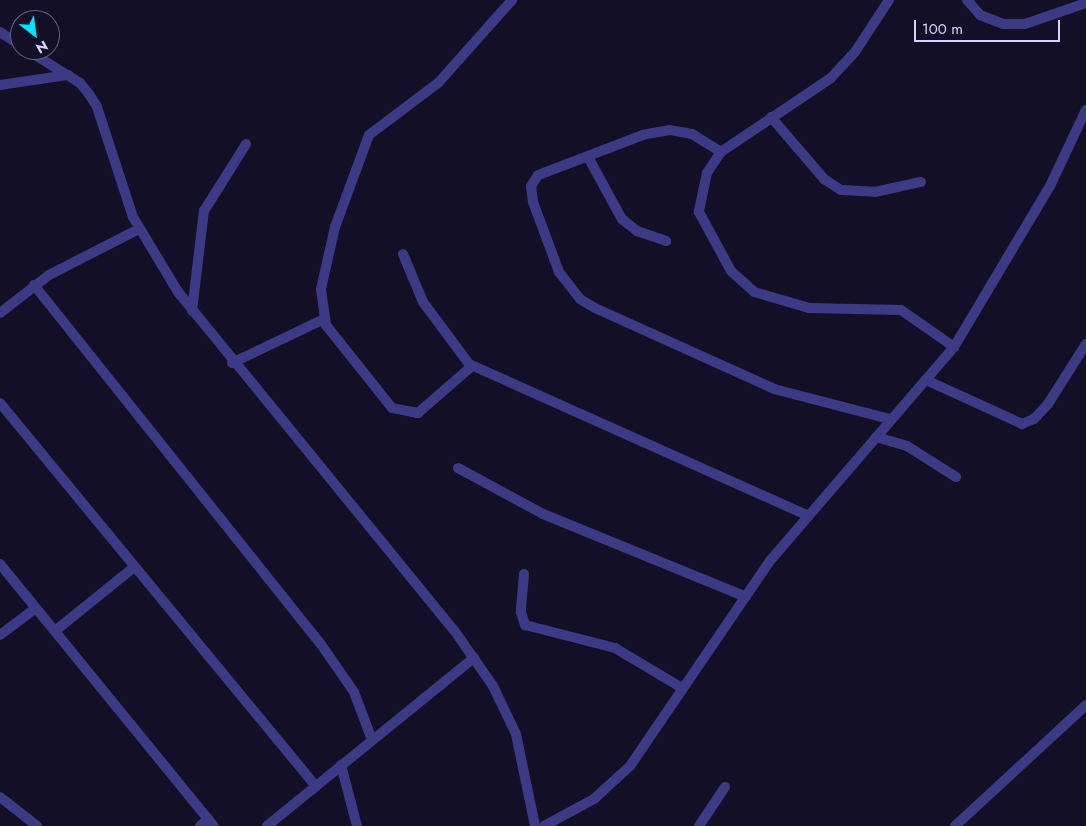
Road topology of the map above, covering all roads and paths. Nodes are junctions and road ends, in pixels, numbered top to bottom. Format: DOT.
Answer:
graph roads {
  1 [pos="512,0"];
  2 [pos="889,0"];
  3 [pos="966,0"];
  4 [pos="1086,4"];
  5 [pos="44,60"];
  6 [pos="68,75"];
  7 [pos="0,85"];
  8 [pos="1086,110"];
  9 [pos="771,118"];
  10 [pos="246,144"];
  11 [pos="721,152"];
  12 [pos="588,157"];
  13 [pos="921,182"];
  14 [pos="139,229"];
  15 [pos="666,240"];
  16 [pos="403,254"];
  17 [pos="34,285"];
  18 [pos="192,311"];
  19 [pos="0,313"];
  20 [pos="324,319"];
  21 [pos="1086,344"];
  22 [pos="954,347"];
  23 [pos="232,363"];
  24 [pos="472,366"];
  25 [pos="926,380"];
  26 [pos="0,403"];
  27 [pos="890,420"];
  28 [pos="876,437"];
  29 [pos="458,468"];
  30 [pos="956,476"];
  31 [pos="809,516"];
  32 [pos="0,564"];
  33 [pos="133,568"];
  34 [pos="524,574"];
  35 [pos="746,597"];
  36 [pos="36,608"];
  37 [pos="54,631"];
  38 [pos="0,635"];
  39 [pos="474,658"];
  40 [pos="682,688"];
  41 [pos="1086,705"];
  42 [pos="372,740"];
  43 [pos="341,765"];
  44 [pos="316,786"];
  45 [pos="725,787"];
  46 [pos="0,797"];
  47 [pos="211,822"];
  48 [pos="960,824"];
  49 [pos="37,826"];
  50 [pos="200,826"];
  51 [pos="267,826"];
  52 [pos="357,826"];
  53 [pos="535,826"];
  54 [pos="544,826"];
  55 [pos="699,826"];
  1 -- 20 [label="street"];
  2 -- 9 [label="street"];
  3 -- 4 [label="street"];
  5 -- 6 [label="street"];
  6 -- 7 [label="street"];
  6 -- 14 [label="street"];
  8 -- 22 [label="street"];
  9 -- 11 [label="street"];
  9 -- 13 [label="street"];
  10 -- 18 [label="street"];
  11 -- 12 [label="street"];
  11 -- 22 [label="street"];
  12 -- 15 [label="street"];
  12 -- 27 [label="street"];
  14 -- 17 [label="street"];
  14 -- 18 [label="street"];
  16 -- 24 [label="street"];
  17 -- 19 [label="street"];
  17 -- 42 [label="street"];
  18 -- 23 [label="street"];
  20 -- 23 [label="street"];
  20 -- 24 [label="street"];
  21 -- 25 [label="street"];
  22 -- 25 [label="street"];
  23 -- 39 [label="street"];
  24 -- 31 [label="street"];
  25 -- 27 [label="street"];
  26 -- 33 [label="street"];
  27 -- 28 [label="street"];
  28 -- 30 [label="street"];
  28 -- 31 [label="street"];
  29 -- 35 [label="street"];
  31 -- 35 [label="street"];
  32 -- 36 [label="street"];
  33 -- 37 [label="street"];
  33 -- 44 [label="street"];
  34 -- 40 [label="street"];
  35 -- 40 [label="street"];
  36 -- 37 [label="street"];
  36 -- 38 [label="street"];
  37 -- 47 [label="street"];
  39 -- 42 [label="street"];
  39 -- 53 [label="street"];
  40 -- 54 [label="street"];
  41 -- 48 [label="street"];
  42 -- 43 [label="street"];
  43 -- 44 [label="street"];
  43 -- 52 [label="street"];
  44 -- 51 [label="street"];
  45 -- 55 [label="street"];
  46 -- 49 [label="street"];
  47 -- 50 [label="street"];
}
